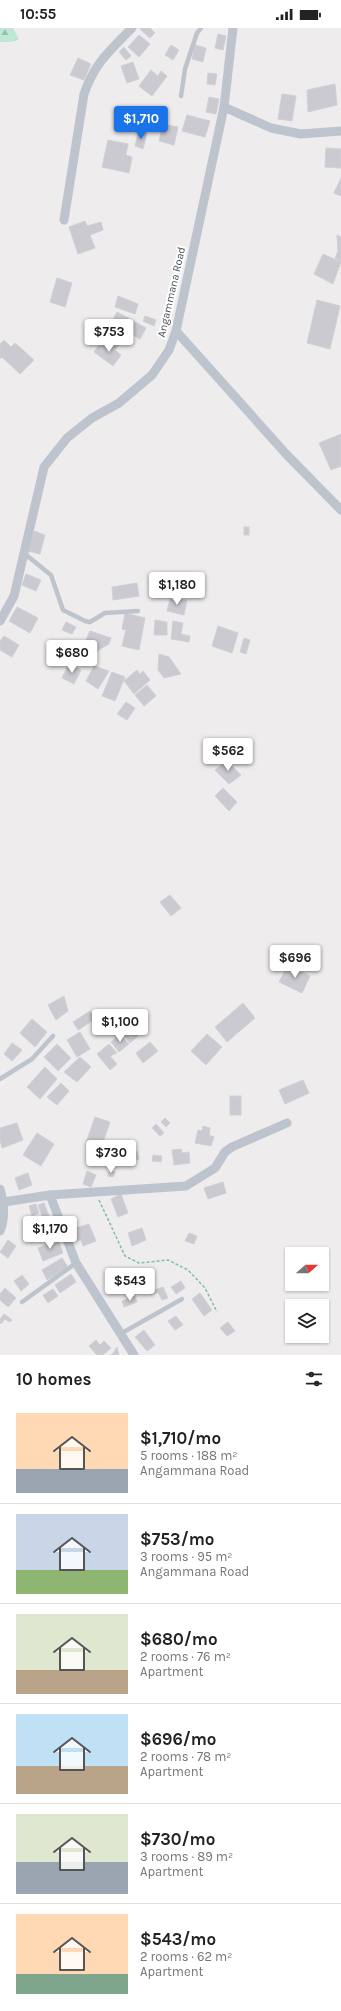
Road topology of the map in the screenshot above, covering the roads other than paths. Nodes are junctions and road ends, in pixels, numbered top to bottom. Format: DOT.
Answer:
graph roads {
  1 [pos="132,28"];
  2 [pos="201,28"];
  3 [pos="232,28"];
  4 [pos="181,96"];
  5 [pos="224,107"];
  6 [pos="341,131"];
  7 [pos="64,220"];
  8 [pos="176,331"];
  9 [pos="341,510"];
  10 [pos="24,554"];
  11 [pos="138,611"];
  12 [pos="0,621"];
  13 [pos="53,1036"];
  14 [pos="0,1079"];
  15 [pos="287,1123"];
  16 [pos="0,1189"];
  17 [pos="50,1195"];
  18 [pos="4,1202"];
  19 [pos="0,1231"];
  20 [pos="76,1263"];
  21 [pos="182,1299"];
  22 [pos="22,1302"];
  23 [pos="122,1333"];
  24 [pos="134,1355"];
  1 -- 7 [label="street"];
  2 -- 4 [label="lane"];
  3 -- 5 [label="street, Angammana Road"];
  5 -- 6 [label="street"];
  5 -- 8 [label="street, Angammana Road"];
  8 -- 9 [label="street"];
  8 -- 10 [label="street, Angammana Road"];
  10 -- 11 [label="lane"];
  10 -- 12 [label="street, Angammana Road"];
  13 -- 14 [label="lane"];
  15 -- 17 [label="street"];
  16 -- 18 [label="street"];
  17 -- 18 [label="street"];
  17 -- 20 [label="street"];
  18 -- 19 [label="street"];
  20 -- 22 [label="lane"];
  20 -- 23 [label="street"];
  21 -- 23 [label="lane"];
  23 -- 24 [label="street"];
}
